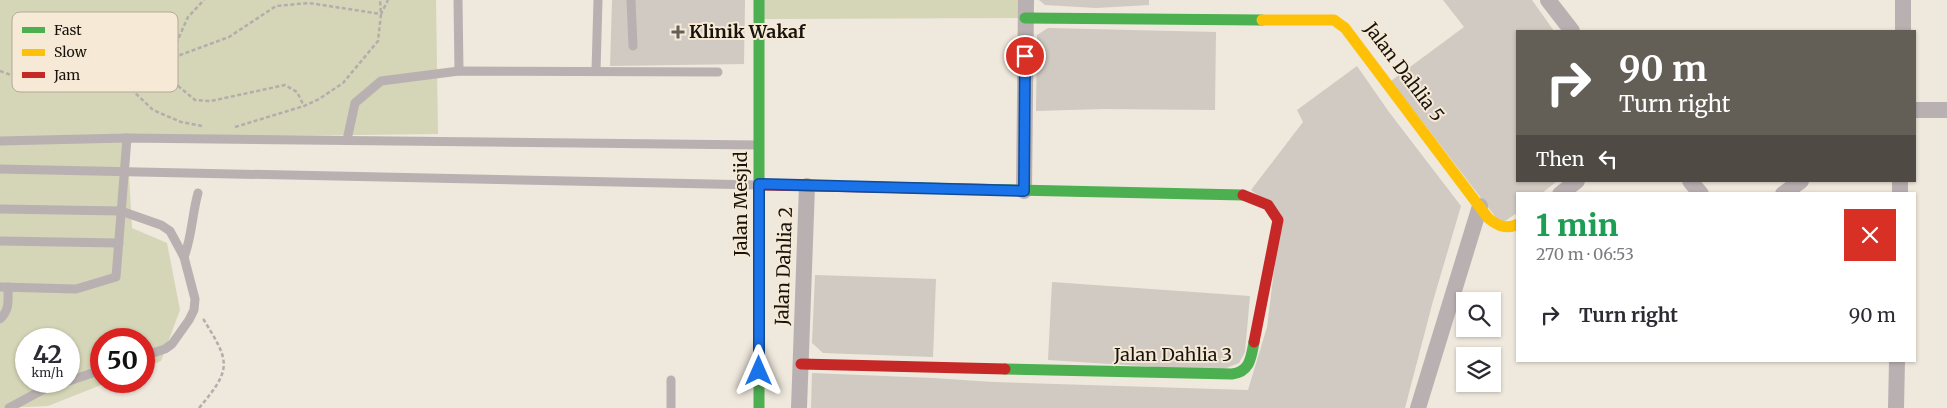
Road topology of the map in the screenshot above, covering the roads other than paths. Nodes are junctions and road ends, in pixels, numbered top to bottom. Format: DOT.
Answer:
graph roads {
  1 [pos="458,0"];
  2 [pos="598,0"];
  3 [pos="631,0"];
  4 [pos="759,0"];
  5 [pos="1026,0"];
  6 [pos="1548,0"];
  7 [pos="1903,0"];
  8 [pos="1025,18"];
  9 [pos="1571,30"];
  10 [pos="1902,30"];
  11 [pos="633,46"];
  12 [pos="459,71"];
  13 [pos="596,71"];
  14 [pos="718,72"];
  15 [pos="1916,110"];
  16 [pos="1947,110"];
  17 [pos="127,138"];
  18 [pos="347,140"];
  19 [pos="0,141"];
  20 [pos="759,145"];
  21 [pos="0,169"];
  22 [pos="124,170"];
  23 [pos="1577,182"];
  24 [pos="1691,182"];
  25 [pos="1800,182"];
  26 [pos="759,184"];
  27 [pos="807,186"];
  28 [pos="1024,191"];
  29 [pos="1563,192"];
  30 [pos="1699,192"];
  31 [pos="1786,192"];
  32 [pos="198,193"];
  33 [pos="1480,206"];
  34 [pos="0,209"];
  35 [pos="121,211"];
  36 [pos="1516,225"];
  37 [pos="0,242"];
  38 [pos="119,243"];
  39 [pos="184,258"];
  40 [pos="4,287"];
  41 [pos="0,319"];
  42 [pos="155,353"];
  43 [pos="1897,362"];
  44 [pos="801,364"];
  45 [pos="671,380"];
  46 [pos="37,393"];
  47 [pos="9,408"];
  48 [pos="672,408"];
  49 [pos="759,408"];
  50 [pos="799,408"];
  51 [pos="1418,408"];
  52 [pos="1896,408"];
  1 -- 12 [label="lane"];
  2 -- 13 [label="lane"];
  3 -- 11 [label="lane"];
  4 -- 20 [label="street, Jalan Mesjid"];
  5 -- 8 [label="street"];
  6 -- 9 [label="street"];
  7 -- 10 [label="street"];
  8 -- 28 [label="street"];
  8 -- 33 [label="street, Jalan Dahlia 5"];
  12 -- 13 [label="lane"];
  12 -- 18 [label="lane"];
  13 -- 14 [label="lane"];
  15 -- 16 [label="street"];
  17 -- 18 [label="lane"];
  17 -- 19 [label="lane"];
  17 -- 22 [label="lane"];
  18 -- 20 [label="lane"];
  20 -- 26 [label="street, Jalan Mesjid"];
  21 -- 22 [label="lane"];
  22 -- 26 [label="lane"];
  22 -- 35 [label="lane"];
  23 -- 29 [label="street"];
  24 -- 30 [label="street"];
  25 -- 31 [label="street"];
  26 -- 27 [label="street, Jalan Dahlia 3"];
  26 -- 49 [label="street, Jalan Mesjid"];
  27 -- 28 [label="street, Jalan Dahlia 3"];
  27 -- 44 [label="street, Jalan Dahlia 2"];
  28 -- 44 [label="street, Jalan Dahlia 3"];
  32 -- 39 [label="lane"];
  33 -- 36 [label="street, Jalan Dahlia 5"];
  33 -- 51 [label="street"];
  34 -- 35 [label="lane"];
  35 -- 38 [label="lane"];
  35 -- 39 [label="lane"];
  37 -- 38 [label="lane"];
  38 -- 40 [label="lane"];
  39 -- 42 [label="lane"];
  40 -- 41 [label="lane"];
  43 -- 52 [label="street"];
  44 -- 50 [label="street, Jalan Dahlia 2"];
  45 -- 48 [label="lane"];
  46 -- 47 [label="lane"];
}
